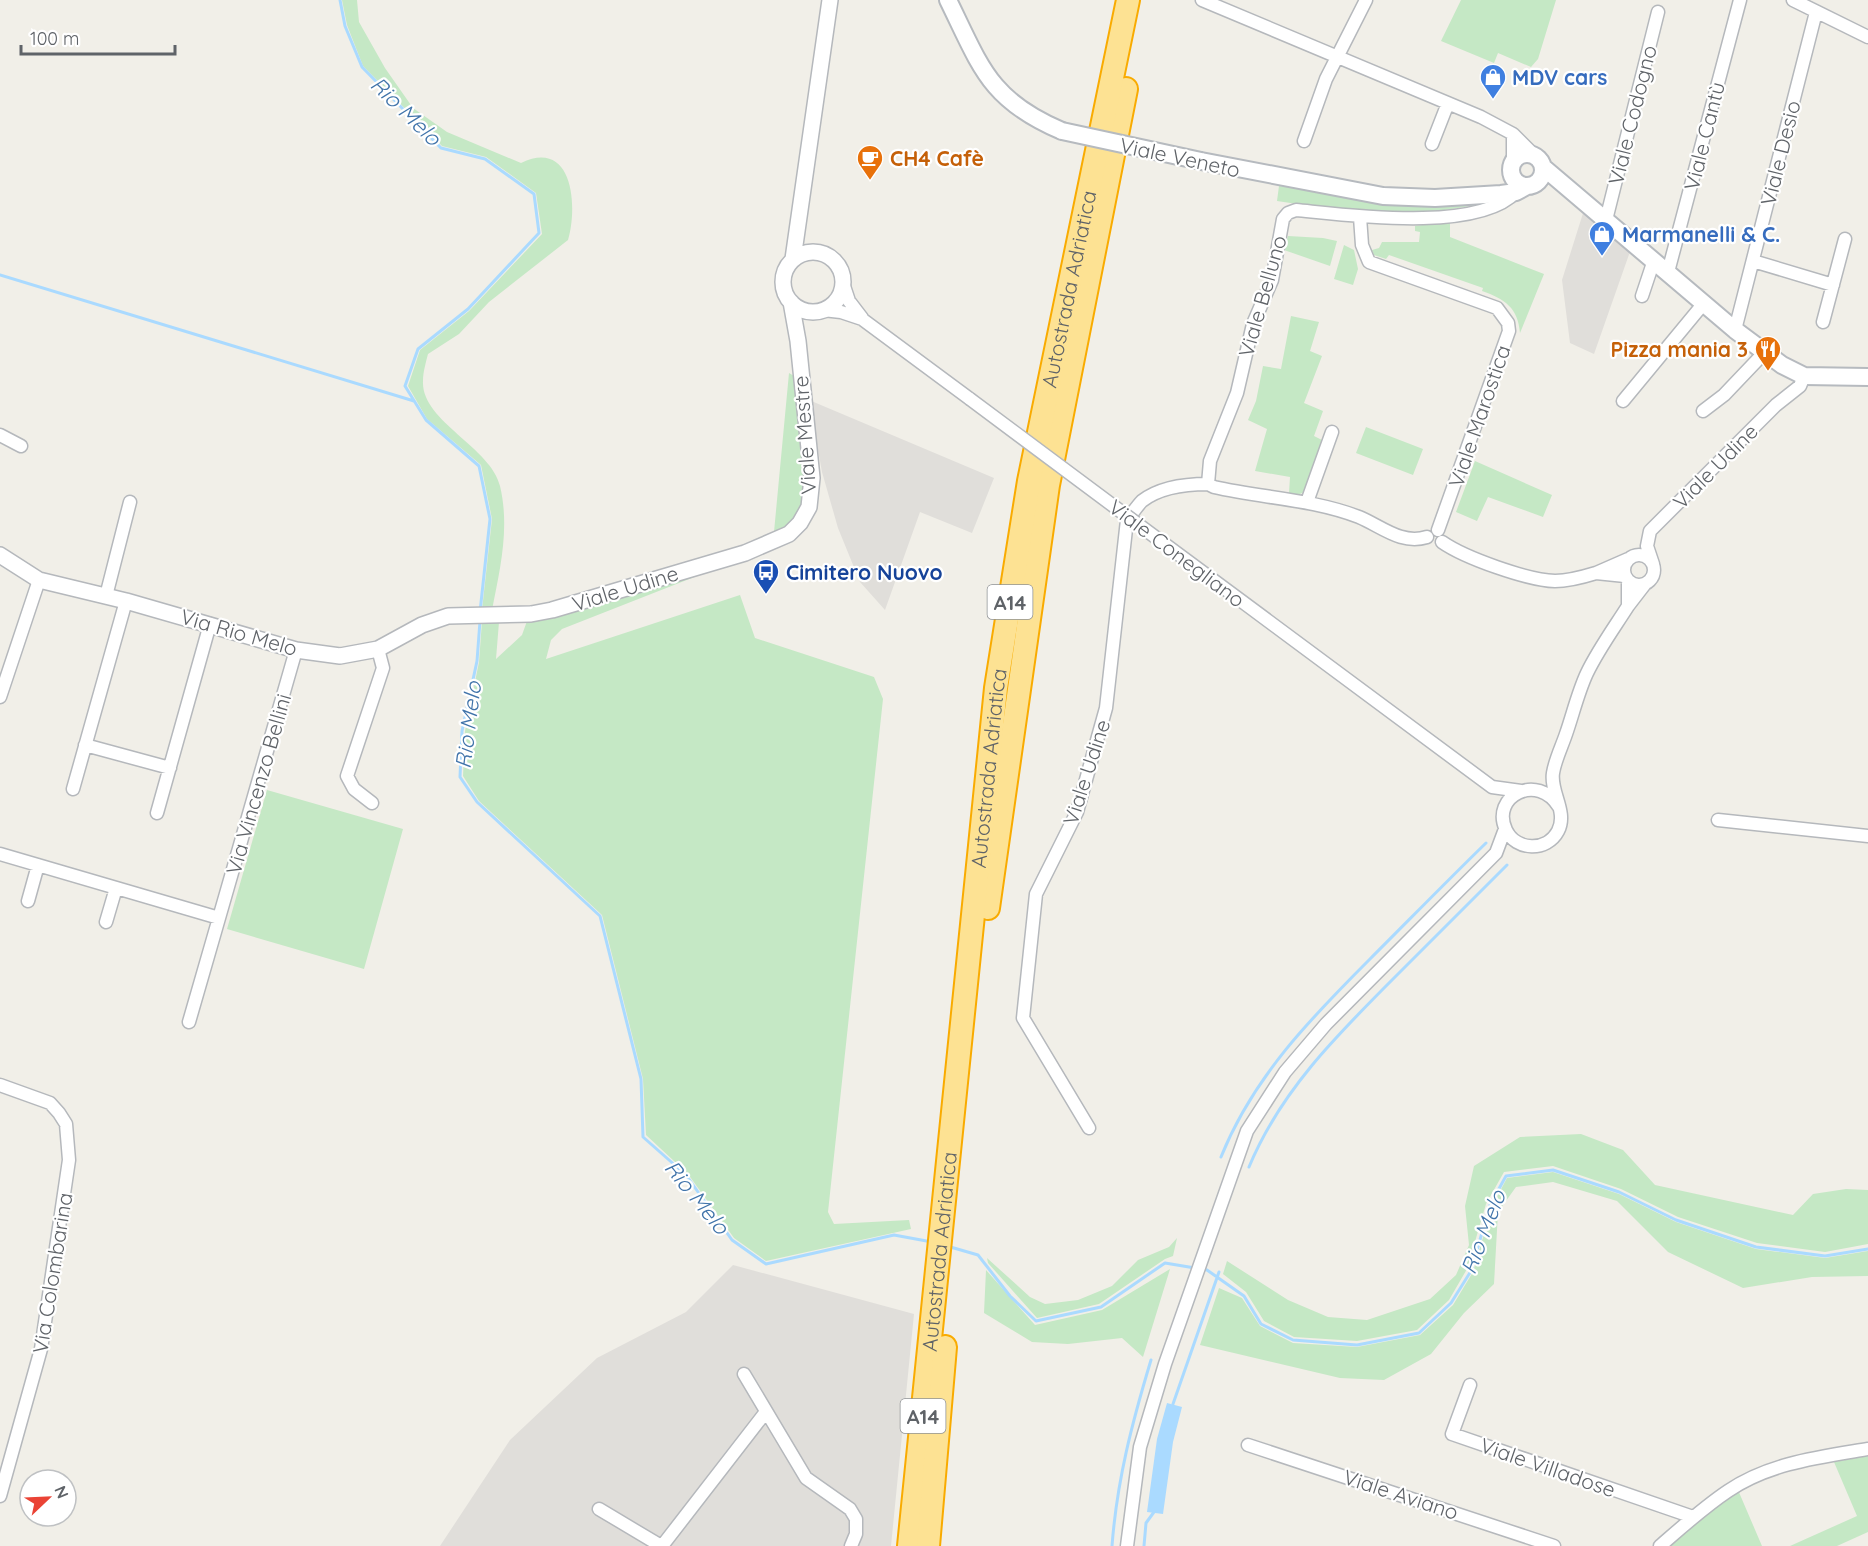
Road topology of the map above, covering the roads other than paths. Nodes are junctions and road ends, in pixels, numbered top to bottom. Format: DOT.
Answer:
graph roads {
  1 [pos="830,0"];
  2 [pos="948,0"];
  3 [pos="1128,0"];
  4 [pos="1143,0"];
  5 [pos="1202,0"];
  6 [pos="1366,0"];
  7 [pos="1740,0"];
  8 [pos="1792,0"];
  9 [pos="1658,12"];
  10 [pos="1816,12"];
  11 [pos="1868,37"];
  12 [pos="1336,58"];
  13 [pos="1448,103"];
  14 [pos="1513,134"];
  15 [pos="1304,141"];
  16 [pos="1432,144"];
  17 [pos="1539,162"];
  18 [pos="1513,184"];
  19 [pos="1579,196"];
  20 [pos="799,217"];
  21 [pos="1360,217"];
  22 [pos="1606,219"];
  23 [pos="1845,238"];
  24 [pos="815,252"];
  25 [pos="793,259"];
  26 [pos="1654,260"];
  27 [pos="1753,261"];
  28 [pos="1668,272"];
  29 [pos="843,284"];
  30 [pos="1833,285"];
  31 [pos="1642,296"];
  32 [pos="791,302"];
  33 [pos="1704,303"];
  34 [pos="817,311"];
  35 [pos="862,319"];
  36 [pos="1823,322"];
  37 [pos="1735,330"];
  38 [pos="798,341"];
  39 [pos="1764,352"];
  40 [pos="1804,376"];
  41 [pos="1868,377"];
  42 [pos="1623,401"];
  43 [pos="1703,411"];
  44 [pos="1332,432"];
  45 [pos="0,435"];
  46 [pos="21,447"];
  47 [pos="1208,484"];
  48 [pos="130,502"];
  49 [pos="1307,502"];
  50 [pos="1438,530"];
  51 [pos="1427,537"];
  52 [pos="1442,542"];
  53 [pos="767,545"];
  54 [pos="0,555"];
  55 [pos="1628,559"];
  56 [pos="1653,564"];
  57 [pos="1596,573"];
  58 [pos="1627,578"];
  59 [pos="39,580"];
  60 [pos="1645,584"];
  61 [pos="106,596"];
  62 [pos="126,601"];
  63 [pos="1628,606"];
  64 [pos="475,614"];
  65 [pos="210,624"];
  66 [pos="378,649"];
  67 [pos="296,650"];
  68 [pos="0,697"];
  69 [pos="85,745"];
  70 [pos="170,768"];
  71 [pos="1552,774"];
  72 [pos="1492,787"];
  73 [pos="73,789"];
  74 [pos="1526,790"];
  75 [pos="372,803"];
  76 [pos="1559,807"];
  77 [pos="157,813"];
  78 [pos="1718,820"];
  79 [pos="1504,824"];
  80 [pos="1868,836"];
  81 [pos="1525,846"];
  82 [pos="1496,853"];
  83 [pos="0,854"];
  84 [pos="38,865"];
  85 [pos="116,888"];
  86 [pos="28,901"];
  87 [pos="219,918"];
  88 [pos="106,922"];
  89 [pos="189,1022"];
  90 [pos="0,1085"];
  91 [pos="1089,1128"];
  92 [pos="953,1204"];
  93 [pos="744,1374"];
  94 [pos="1470,1385"];
  95 [pos="765,1413"];
  96 [pos="1248,1444"];
  97 [pos="1868,1449"];
  98 [pos="0,1496"];
  99 [pos="599,1509"];
  100 [pos="1693,1517"];
  101 [pos="662,1546"];
  102 [pos="851,1546"];
  103 [pos="909,1546"];
  104 [pos="928,1546"];
  105 [pos="1127,1546"];
  106 [pos="1554,1546"];
  107 [pos="1660,1546"];
  1 -- 20 [label="street, Viale Mestre"];
  2 -- 18 [label="main road, Viale Veneto, bridge"];
  3 -- 92 [label="highway, Autostrada Adriatica / A14"];
  4 -- 92 [label="highway, Autostrada Adriatica / A14"];
  5 -- 12 [label="street, Viale Veneto"];
  6 -- 12 [label="street"];
  7 -- 28 [label="street, Viale Cantù"];
  8 -- 10 [label="street"];
  9 -- 22 [label="street, Viale Codogno"];
  10 -- 11 [label="street"];
  10 -- 27 [label="street, Viale Desio"];
  12 -- 13 [label="street, Viale Veneto"];
  12 -- 15 [label="street"];
  13 -- 14 [label="street, Viale Veneto"];
  13 -- 16 [label="street"];
  14 -- 17 [label="street, Viale Veneto"];
  14 -- 18 [label="street"];
  17 -- 18 [label="main road"];
  17 -- 18 [label="main road"];
  17 -- 19 [label="main road, Viale Veneto"];
  18 -- 19 [label="main road, Viale Veneto"];
  18 -- 21 [label="street, Viale Belluno"];
  19 -- 22 [label="main road, Viale Veneto"];
  20 -- 24 [label="street"];
  20 -- 25 [label="street, Viale Mestre"];
  21 -- 47 [label="street, Viale Belluno"];
  21 -- 50 [label="street, Viale Marostica"];
  22 -- 26 [label="main road, Viale Veneto"];
  23 -- 30 [label="street"];
  24 -- 25 [label="street"];
  24 -- 29 [label="street"];
  25 -- 32 [label="street, Viale Mestre"];
  26 -- 28 [label="main road, Viale Veneto"];
  26 -- 31 [label="street"];
  27 -- 30 [label="street"];
  27 -- 37 [label="street, Viale Desio"];
  28 -- 33 [label="main road, Viale Veneto"];
  29 -- 34 [label="street"];
  29 -- 35 [label="street, Viale Conegliano"];
  30 -- 36 [label="street"];
  32 -- 34 [label="street"];
  32 -- 38 [label="street, Viale Mestre"];
  33 -- 37 [label="main road, Viale Veneto"];
  33 -- 42 [label="street"];
  34 -- 35 [label="street, Viale Conegliano"];
  34 -- 38 [label="street"];
  35 -- 72 [label="street, Viale Conegliano, bridge"];
  37 -- 39 [label="main road, Viale Veneto"];
  38 -- 53 [label="street, Viale Mestre"];
  39 -- 40 [label="main road, Viale Veneto"];
  39 -- 43 [label="street"];
  40 -- 41 [label="main road"];
  40 -- 56 [label="street, Viale Udine"];
  44 -- 49 [label="street"];
  45 -- 46 [label="street"];
  47 -- 49 [label="street"];
  47 -- 91 [label="street, Viale Udine"];
  48 -- 61 [label="street"];
  49 -- 51 [label="street"];
  50 -- 51 [label="street"];
  50 -- 52 [label="street"];
  51 -- 52 [label="street"];
  52 -- 57 [label="street"];
  53 -- 64 [label="street, Viale Udine"];
  54 -- 59 [label="street, Via Rio Melo"];
  55 -- 56 [label="street"];
  55 -- 57 [label="street"];
  55 -- 58 [label="street"];
  56 -- 60 [label="street, Viale Udine"];
  57 -- 58 [label="street"];
  58 -- 60 [label="street"];
  58 -- 63 [label="street"];
  59 -- 61 [label="street, Via Rio Melo"];
  59 -- 68 [label="street"];
  60 -- 63 [label="street, Viale Udine"];
  61 -- 62 [label="street, Via Rio Melo"];
  62 -- 65 [label="street, Via Rio Melo"];
  62 -- 69 [label="street"];
  63 -- 71 [label="street, Viale Udine"];
  64 -- 66 [label="street, Via Rio Melo"];
  65 -- 67 [label="street, Via Rio Melo"];
  65 -- 70 [label="street"];
  66 -- 67 [label="street, Via Rio Melo"];
  66 -- 75 [label="street"];
  67 -- 87 [label="street, Via Vincenzo Bellini"];
  69 -- 70 [label="street"];
  69 -- 73 [label="street"];
  70 -- 77 [label="street"];
  71 -- 74 [label="street"];
  71 -- 76 [label="street"];
  72 -- 74 [label="street, Viale Conegliano"];
  72 -- 79 [label="street"];
  74 -- 76 [label="street"];
  74 -- 79 [label="street"];
  76 -- 81 [label="street"];
  78 -- 80 [label="street"];
  79 -- 81 [label="street"];
  79 -- 82 [label="street"];
  81 -- 82 [label="street"];
  82 -- 105 [label="street"];
  83 -- 84 [label="street"];
  84 -- 85 [label="street"];
  84 -- 86 [label="street"];
  85 -- 87 [label="street"];
  85 -- 88 [label="street"];
  87 -- 89 [label="street, Via Vincenzo Bellini"];
  90 -- 98 [label="street, Via Colombarina"];
  92 -- 103 [label="highway, Autostrada Adriatica / A14"];
  92 -- 104 [label="highway, Autostrada Adriatica / A14"];
  93 -- 95 [label="street"];
  94 -- 100 [label="street, Viale Villadose"];
  95 -- 101 [label="street"];
  95 -- 102 [label="street"];
  96 -- 106 [label="street, Viale Aviano"];
  97 -- 100 [label="street"];
  99 -- 101 [label="street"];
  100 -- 107 [label="street"];
}
